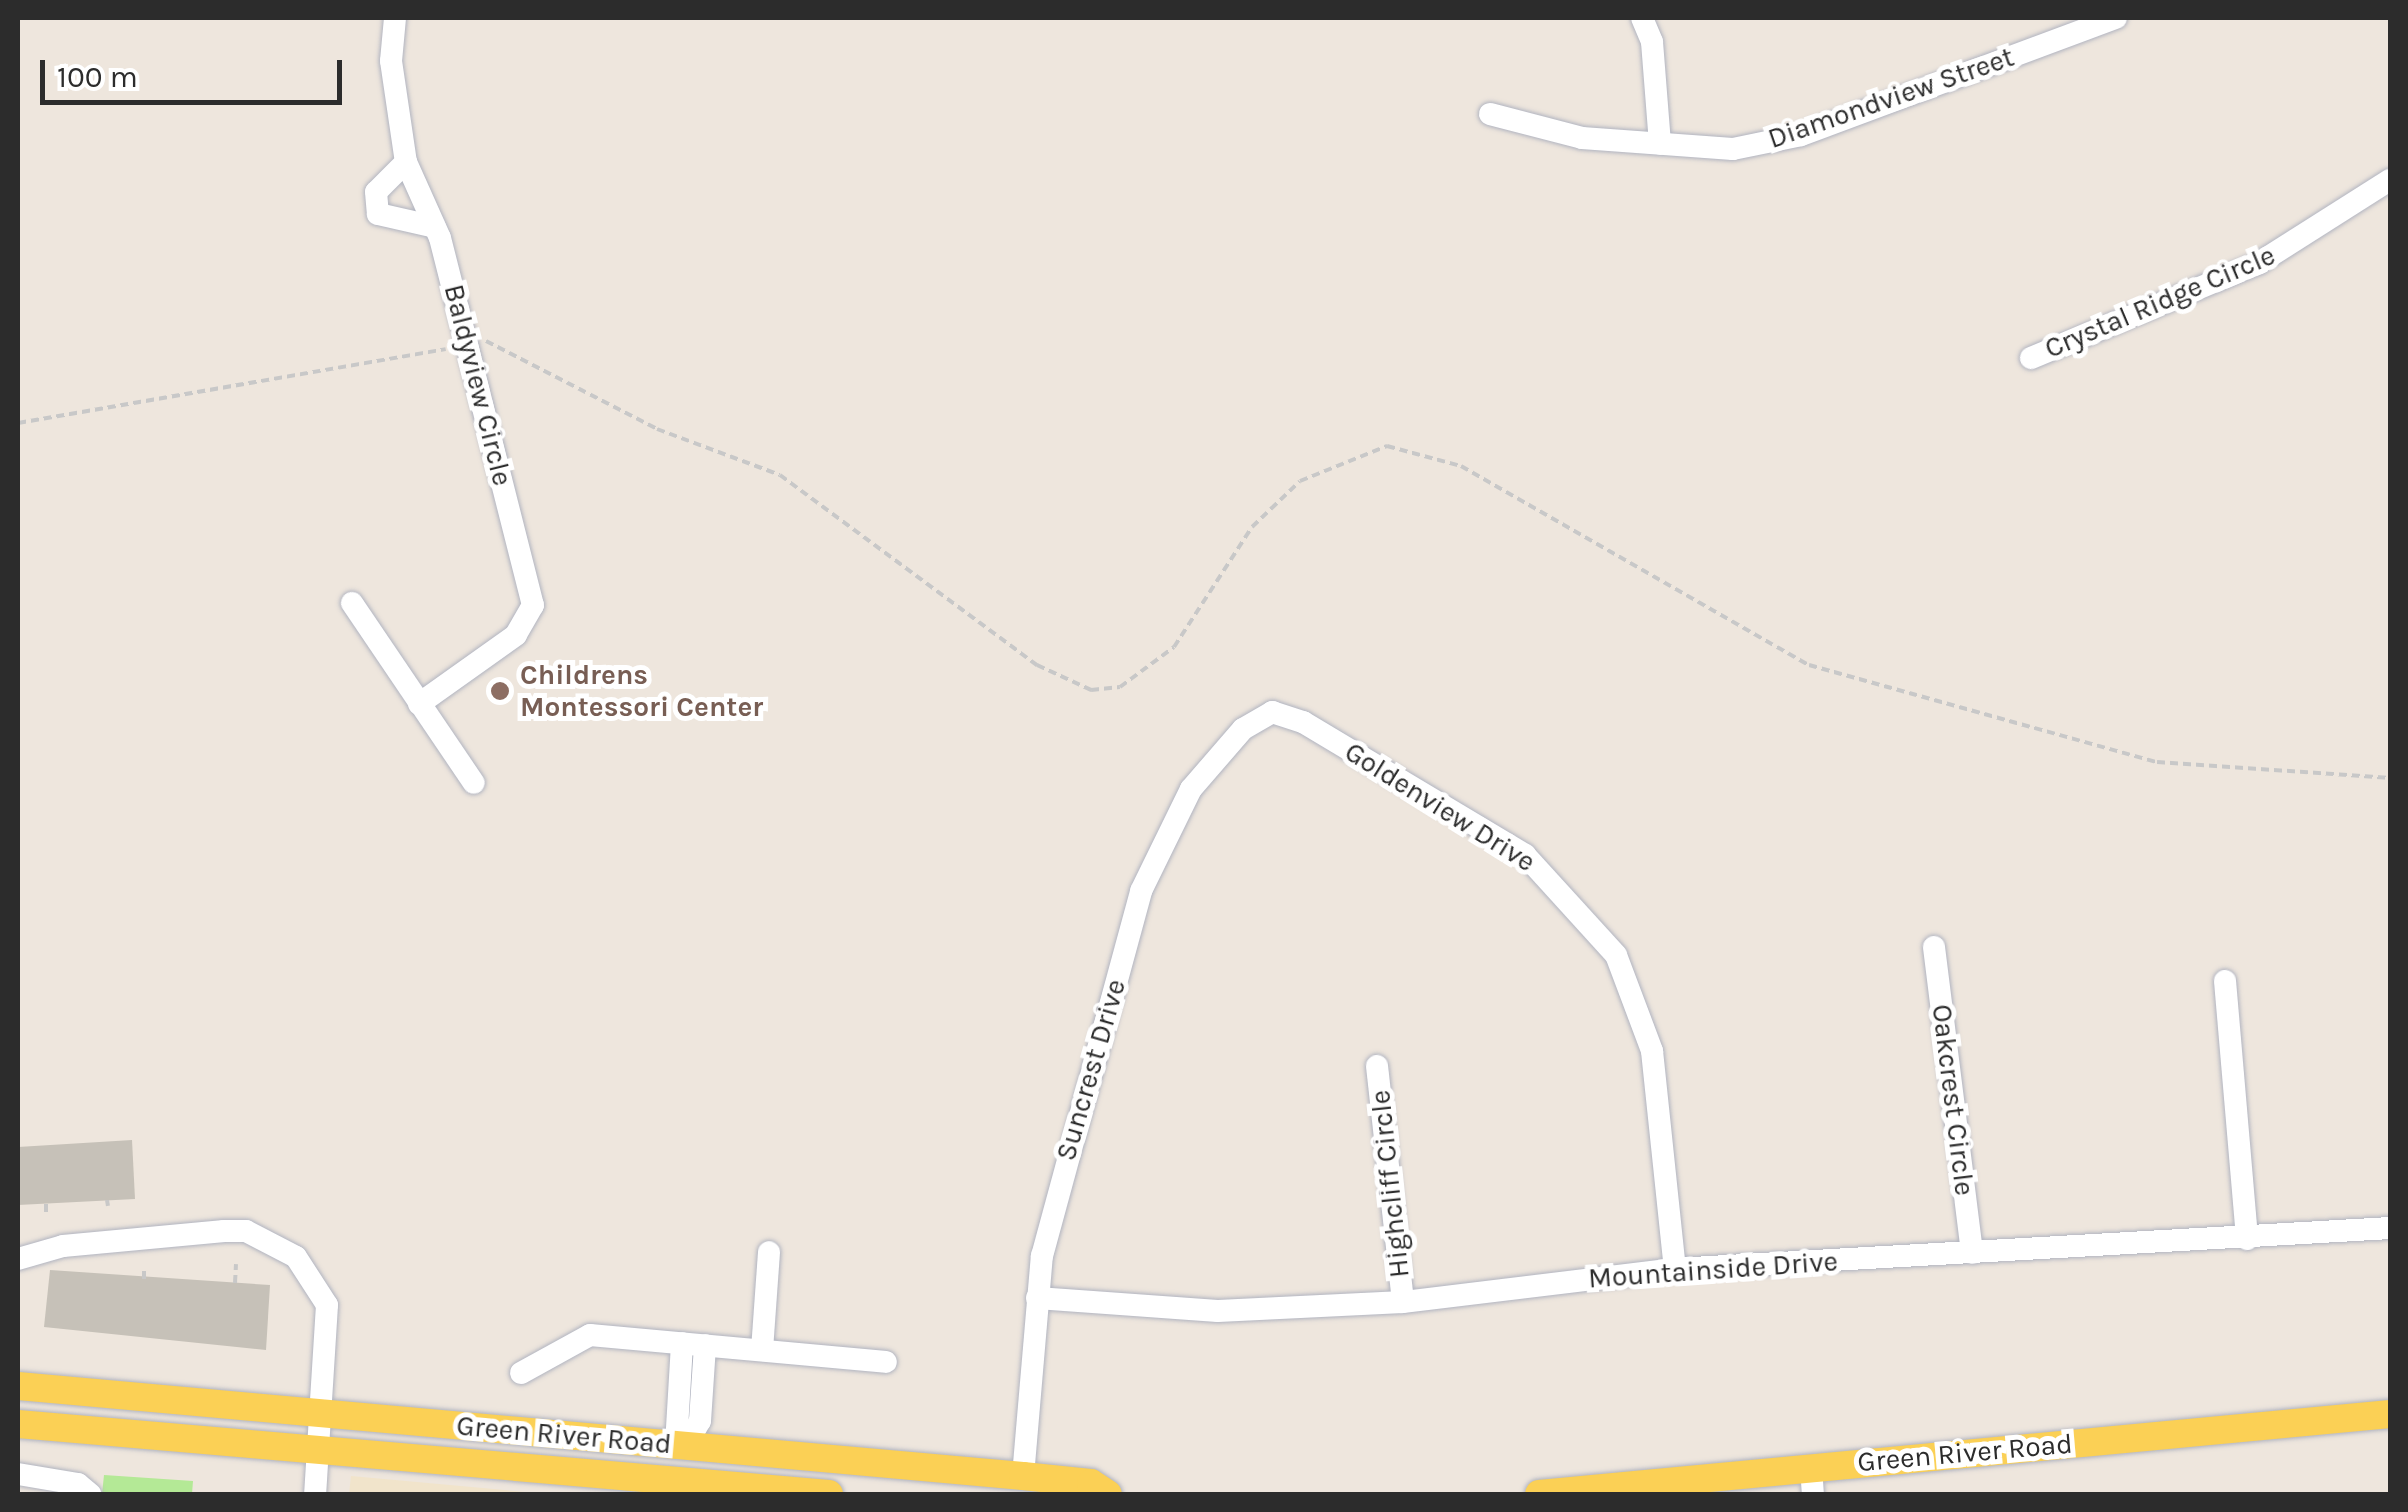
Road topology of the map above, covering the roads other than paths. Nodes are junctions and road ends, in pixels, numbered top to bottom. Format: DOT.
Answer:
graph roads {
  1 [pos="395,18"];
  2 [pos="1642,18"];
  3 [pos="2116,18"];
  4 [pos="1490,114"];
  5 [pos="1660,144"];
  6 [pos="406,162"];
  7 [pos="2390,180"];
  8 [pos="436,227"];
  9 [pos="2030,358"];
  10 [pos="352,603"];
  11 [pos="419,704"];
  12 [pos="1272,712"];
  13 [pos="474,783"];
  14 [pos="1934,947"];
  15 [pos="2226,981"];
  16 [pos="1377,1066"];
  17 [pos="2390,1228"];
  18 [pos="2247,1239"];
  19 [pos="770,1252"];
  20 [pos="1972,1253"];
  21 [pos="18,1259"];
  22 [pos="1674,1269"];
  23 [pos="1036,1298"];
  24 [pos="1403,1302"];
  25 [pos="694,1344"];
  26 [pos="762,1350"];
  27 [pos="886,1362"];
  28 [pos="521,1373"];
  29 [pos="18,1386"];
  30 [pos="322,1413"];
  31 [pos="2390,1414"];
  32 [pos="18,1424"];
  33 [pos="681,1445"];
  34 [pos="319,1448"];
  35 [pos="18,1474"];
  36 [pos="1023,1476"];
  37 [pos="656,1478"];
  38 [pos="1812,1481"];
  39 [pos="90,1494"];
  40 [pos="315,1494"];
  41 [pos="829,1494"];
  42 [pos="990,1494"];
  43 [pos="1108,1494"];
  44 [pos="1539,1494"];
  1 -- 6 [label="street, Baldyview Circle"];
  2 -- 5 [label="street"];
  3 -- 5 [label="street, Diamondview Street"];
  4 -- 5 [label="street, Diamondview Street"];
  6 -- 8 [label="street, Baldyview Circle"];
  6 -- 8 [label="street"];
  7 -- 9 [label="street, Crystal Ridge Circle"];
  8 -- 11 [label="street, Baldyview Circle"];
  10 -- 11 [label="street"];
  11 -- 13 [label="street"];
  12 -- 22 [label="street, Goldenview Drive"];
  12 -- 23 [label="street, Suncrest Drive"];
  14 -- 20 [label="street, Oakcrest Circle"];
  15 -- 18 [label="street"];
  16 -- 24 [label="street, Highcliff Circle"];
  17 -- 18 [label="street, Mountainside Drive"];
  18 -- 20 [label="street, Mountainside Drive"];
  19 -- 26 [label="street"];
  20 -- 22 [label="street, Mountainside Drive"];
  21 -- 30 [label="street"];
  22 -- 24 [label="street, Mountainside Drive"];
  23 -- 24 [label="street, Mountainside Drive"];
  23 -- 36 [label="street, Suncrest Drive"];
  25 -- 26 [label="street"];
  25 -- 28 [label="street"];
  25 -- 33 [label="street"];
  26 -- 27 [label="street"];
  29 -- 30 [label="main road, Green River Road"];
  30 -- 33 [label="main road, Green River Road"];
  30 -- 34 [label="street"];
  31 -- 38 [label="main road, Green River Road"];
  32 -- 34 [label="main road, Green River Road"];
  33 -- 36 [label="main road, Green River Road"];
  33 -- 37 [label="main road"];
  34 -- 37 [label="main road, Green River Road"];
  34 -- 40 [label="street"];
  35 -- 39 [label="street"];
  36 -- 42 [label="main road"];
  36 -- 43 [label="main road, Green River Road"];
  37 -- 41 [label="main road, Green River Road"];
  38 -- 44 [label="main road, Green River Road"];
}
